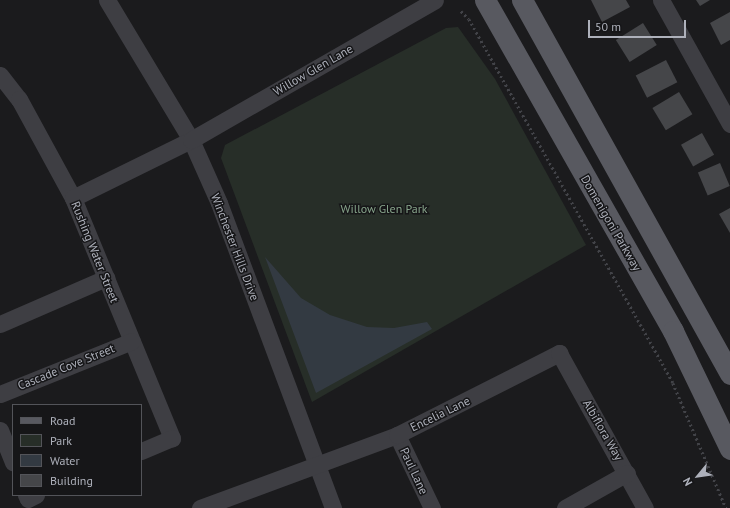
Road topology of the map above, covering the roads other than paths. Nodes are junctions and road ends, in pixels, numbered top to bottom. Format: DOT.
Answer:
graph roads {
  1 [pos="107,0"];
  2 [pos="435,0"];
  3 [pos="484,0"];
  4 [pos="522,0"];
  5 [pos="661,0"];
  6 [pos="0,75"];
  7 [pos="730,124"];
  8 [pos="191,140"];
  9 [pos="74,198"];
  10 [pos="106,278"];
  11 [pos="0,324"];
  12 [pos="132,341"];
  13 [pos="559,353"];
  14 [pos="730,374"];
  15 [pos="0,394"];
  16 [pos="0,430"];
  17 [pos="397,435"];
  18 [pos="730,449"];
  19 [pos="142,451"];
  20 [pos="12,460"];
  21 [pos="316,464"];
  22 [pos="627,473"];
  23 [pos="200,508"];
  24 [pos="333,508"];
  25 [pos="432,508"];
  26 [pos="565,508"];
  27 [pos="645,508"];
  1 -- 8 [label="street, Winchester Hills Drive"];
  2 -- 8 [label="street, Willow Glen Lane"];
  3 -- 18 [label="main road, Domenigoni Parkway"];
  4 -- 14 [label="main road"];
  5 -- 7 [label="street"];
  6 -- 9 [label="street, Rushing Water Street"];
  8 -- 9 [label="street, Willow Glen Lane"];
  8 -- 21 [label="street, Winchester Hills Drive"];
  9 -- 10 [label="street, Rushing Water Street"];
  10 -- 11 [label="street"];
  10 -- 12 [label="street, Rushing Water Street"];
  12 -- 15 [label="street, Cascade Cove Street"];
  12 -- 19 [label="street, Rushing Water Street"];
  13 -- 17 [label="street, Encelia Lane"];
  13 -- 22 [label="street, Albiflora Way"];
  16 -- 20 [label="street"];
  17 -- 21 [label="street, Encelia Lane"];
  17 -- 25 [label="street, Paul Lane"];
  21 -- 23 [label="street, Encelia Lane"];
  21 -- 24 [label="street, Winchester Hills Drive"];
  22 -- 26 [label="street"];
  22 -- 27 [label="street, Albiflora Way"];
}
